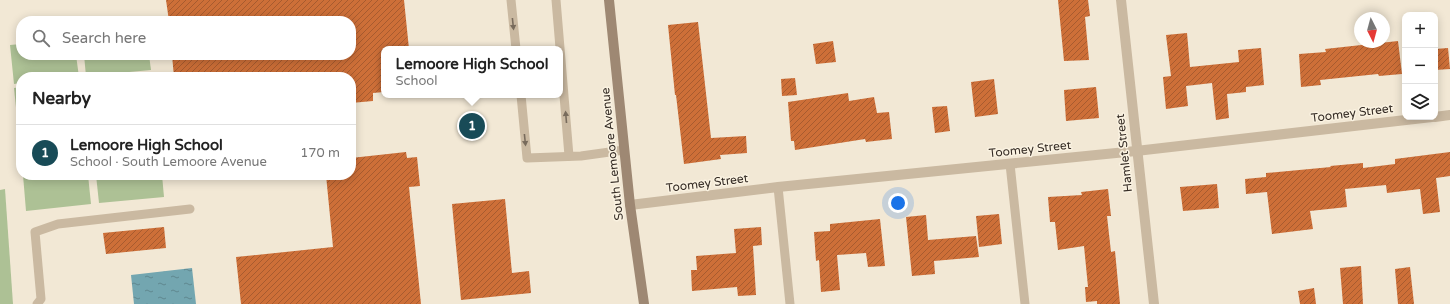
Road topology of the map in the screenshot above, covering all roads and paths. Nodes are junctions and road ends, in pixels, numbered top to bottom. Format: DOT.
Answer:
graph roads {
  1 [pos="511,0"];
  2 [pos="556,0"];
  3 [pos="609,0"];
  4 [pos="1121,0"];
  5 [pos="516,46"];
  6 [pos="560,46"];
  7 [pos="563,84"];
  8 [pos="521,98"];
  9 [pos="1450,115"];
  10 [pos="1438,116"];
  11 [pos="1408,120"];
  12 [pos="624,150"];
  13 [pos="1136,151"];
  14 [pos="569,156"];
  15 [pos="1010,164"];
  16 [pos="778,188"];
  17 [pos="630,205"];
  18 [pos="190,209"];
  19 [pos="37,304"];
  20 [pos="644,304"];
  21 [pos="790,304"];
  22 [pos="1026,304"];
  23 [pos="1154,304"];
  1 -- 5 [label="lane, one-way"];
  6 -- 2 [label="lane, one-way"];
  3 -- 12 [label="main road, South Lemoore Avenue"];
  4 -- 13 [label="street, Hamlet Street"];
  14 -- 7 [label="lane, one-way"];
  8 -- 14 [label="lane, one-way"];
  9 -- 10 [label="street, Toomey Street"];
  11 -- 13 [label="street, Toomey Street"];
  12 -- 14 [label="lane"];
  12 -- 17 [label="main road, South Lemoore Avenue"];
  13 -- 15 [label="street, Toomey Street"];
  13 -- 23 [label="street, Hamlet Street"];
  15 -- 16 [label="street, Toomey Street"];
  15 -- 22 [label="lane"];
  16 -- 17 [label="street, Toomey Street"];
  16 -- 21 [label="lane"];
  17 -- 20 [label="main road, South Lemoore Avenue"];
  18 -- 19 [label="lane"];
}
